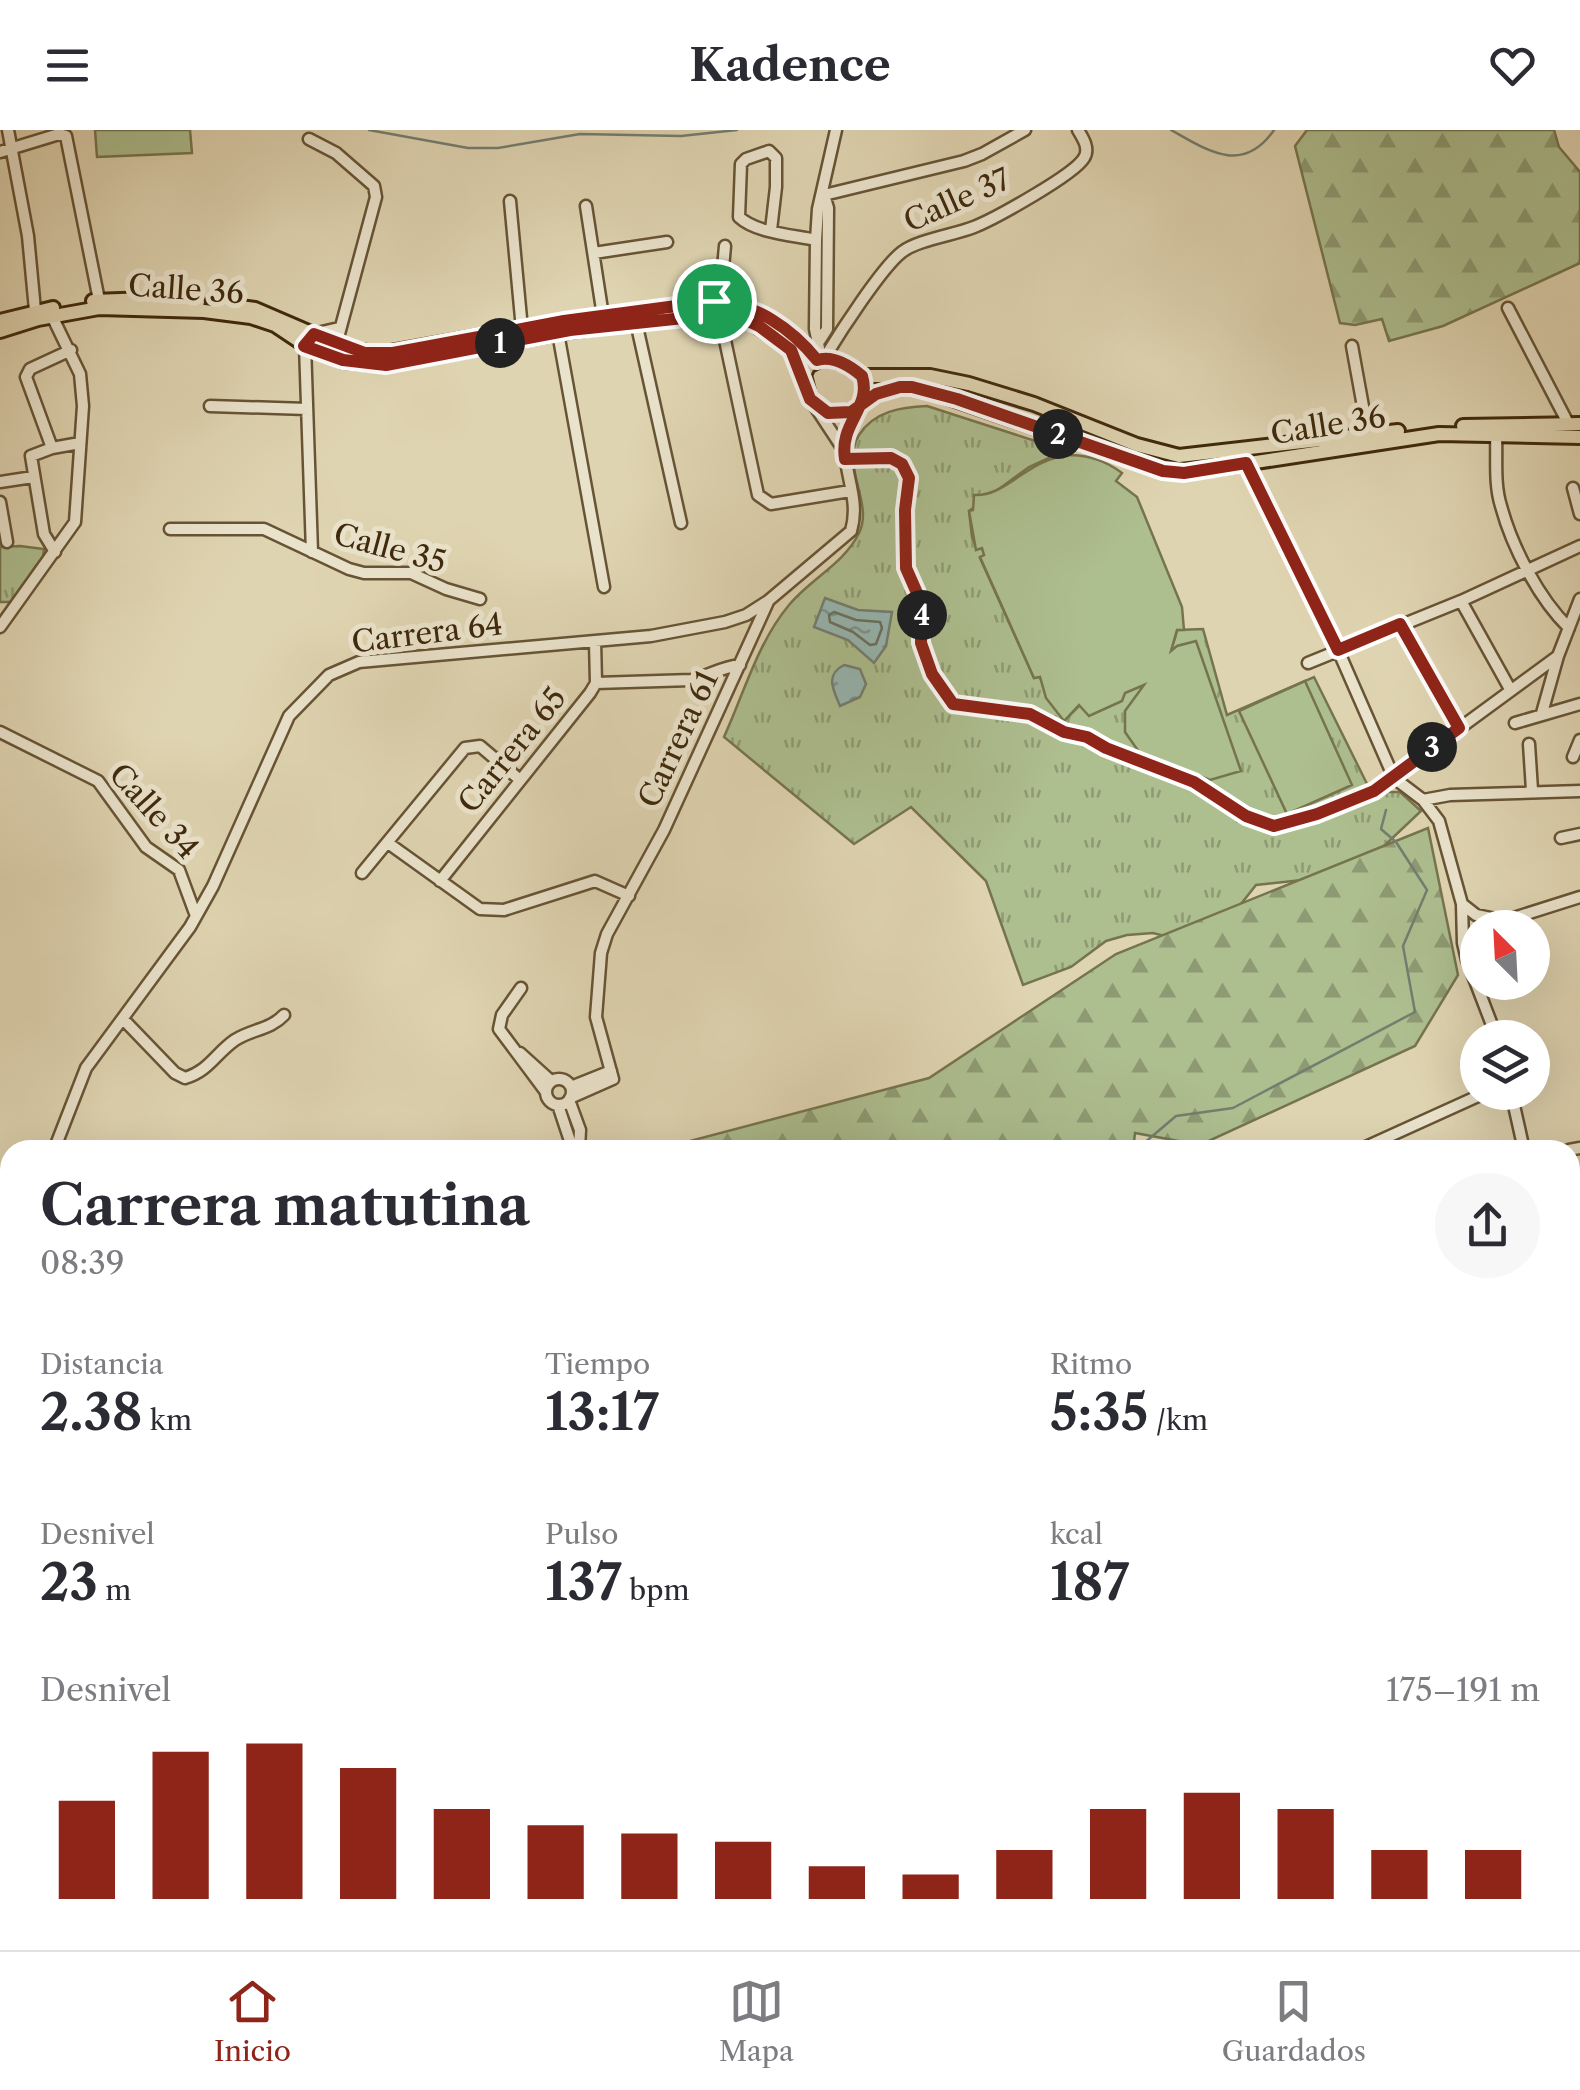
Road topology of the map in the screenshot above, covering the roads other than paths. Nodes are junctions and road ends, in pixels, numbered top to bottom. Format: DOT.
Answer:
graph roads {
  1 [pos="8,130"];
  2 [pos="836,130"];
  3 [pos="1025,130"];
  4 [pos="1078,130"];
  5 [pos="308,139"];
  6 [pos="5,150"];
  7 [pos="824,195"];
  8 [pos="510,201"];
  9 [pos="586,206"];
  10 [pos="770,230"];
  11 [pos="816,240"];
  12 [pos="667,242"];
  13 [pos="725,246"];
  14 [pos="594,253"];
  15 [pos="99,300"];
  16 [pos="719,307"];
  17 [pos="1508,308"];
  18 [pos="35,310"];
  19 [pos="52,316"];
  20 [pos="603,316"];
  21 [pos="0,321"];
  22 [pos="636,322"];
  23 [pos="340,328"];
  24 [pos="522,329"];
  25 [pos="0,330"];
  26 [pos="558,333"];
  27 [pos="309,340"];
  28 [pos="820,340"];
  29 [pos="339,345"];
  30 [pos="1352,346"];
  31 [pos="71,350"];
  32 [pos="821,358"];
  33 [pos="862,376"];
  34 [pos="804,382"];
  35 [pos="814,404"];
  36 [pos="210,406"];
  37 [pos="860,406"];
  38 [pos="307,409"];
  39 [pos="1575,425"];
  40 [pos="1368,434"];
  41 [pos="1496,436"];
  42 [pos="1580,437"];
  43 [pos="80,444"];
  44 [pos="52,448"];
  45 [pos="844,454"];
  46 [pos="1246,463"];
  47 [pos="33,477"];
  48 [pos="0,482"];
  49 [pos="1573,488"];
  50 [pos="850,491"];
  51 [pos="0,502"];
  52 [pos="1580,514"];
  53 [pos="682,522"];
  54 [pos="170,529"];
  55 [pos="7,542"];
  56 [pos="1580,546"];
  57 [pos="55,552"];
  58 [pos="312,552"];
  59 [pos="1528,569"];
  60 [pos="604,587"];
  61 [pos="480,598"];
  62 [pos="1580,599"];
  63 [pos="1461,600"];
  64 [pos="768,601"];
  65 [pos="1400,624"];
  66 [pos="0,627"];
  67 [pos="1575,629"];
  68 [pos="595,641"];
  69 [pos="1338,650"];
  70 [pos="1558,656"];
  71 [pos="1308,663"];
  72 [pos="740,665"];
  73 [pos="593,688"];
  74 [pos="1510,688"];
  75 [pos="1580,704"];
  76 [pos="1542,713"];
  77 [pos="1516,723"];
  78 [pos="1459,728"];
  79 [pos="0,732"];
  80 [pos="1580,740"];
  81 [pos="1529,744"];
  82 [pos="1573,757"];
  83 [pos="1394,778"];
  84 [pos="519,779"];
  85 [pos="1532,790"];
  86 [pos="1580,791"];
  87 [pos="1429,798"];
  88 [pos="1580,834"];
  89 [pos="1561,838"];
  90 [pos="388,842"];
  91 [pos="362,873"];
  92 [pos="440,881"];
  93 [pos="628,896"];
  94 [pos="1580,897"];
  95 [pos="1462,904"];
  96 [pos="1462,910"];
  97 [pos="1470,910"];
  98 [pos="1536,910"];
  99 [pos="196,916"];
  100 [pos="521,988"];
  101 [pos="284,1015"];
  102 [pos="127,1024"];
  103 [pos="544,1081"];
  104 [pos="567,1102"];
  105 [pos="1460,1104"];
  106 [pos="1515,1110"];
  107 [pos="58,1140"];
  108 [pos="574,1140"];
  109 [pos="1382,1140"];
  110 [pos="1522,1140"];
  1 -- 6 [label="street"];
  2 -- 7 [label="street"];
  3 -- 7 [label="street"];
  4 -- 32 [label="street, Calle 37"];
  5 -- 23 [label="street"];
  6 -- 15 [label="street"];
  6 -- 18 [label="street"];
  7 -- 11 [label="street"];
  7 -- 28 [label="street"];
  8 -- 24 [label="street"];
  9 -- 14 [label="street"];
  10 -- 10 [label="street"];
  10 -- 11 [label="street"];
  11 -- 28 [label="street"];
  12 -- 14 [label="street"];
  13 -- 16 [label="street"];
  14 -- 20 [label="street"];
  15 -- 18 [label="main road, Calle 36"];
  15 -- 27 [label="main road, Calle 36"];
  16 -- 20 [label="main road, Calle 36"];
  16 -- 22 [label="main road, Calle 36"];
  16 -- 32 [label="main road, Calle 36"];
  16 -- 34 [label="main road, Calle 36"];
  16 -- 50 [label="street"];
  17 -- 39 [label="street"];
  18 -- 21 [label="main road, Calle 36"];
  19 -- 25 [label="main road, Calle 36"];
  19 -- 27 [label="main road, Calle 36"];
  19 -- 31 [label="street"];
  20 -- 24 [label="main road, Calle 36"];
  22 -- 26 [label="main road, Calle 36"];
  22 -- 53 [label="street"];
  23 -- 27 [label="street"];
  23 -- 29 [label="street"];
  24 -- 29 [label="main road, Calle 36"];
  26 -- 27 [label="main road, Calle 36"];
  26 -- 60 [label="street"];
  27 -- 29 [label="main road, Calle 36"];
  27 -- 38 [label="street"];
  28 -- 32 [label="street"];
  30 -- 40 [label="street"];
  31 -- 43 [label="street"];
  31 -- 44 [label="street"];
  32 -- 33 [label="main road"];
  32 -- 34 [label="main road"];
  33 -- 37 [label="main road"];
  33 -- 40 [label="main road, Calle 36"];
  34 -- 35 [label="main road"];
  35 -- 37 [label="main road"];
  35 -- 45 [label="street, Carrera 64"];
  36 -- 38 [label="street"];
  37 -- 45 [label="street, Carrera 64"];
  37 -- 46 [label="main road, Calle 36"];
  38 -- 58 [label="street"];
  39 -- 40 [label="main road, Calle 36"];
  41 -- 42 [label="main road, Calle 36"];
  41 -- 46 [label="main road, Calle 36"];
  41 -- 59 [label="street"];
  43 -- 44 [label="street"];
  43 -- 57 [label="street"];
  44 -- 47 [label="street"];
  45 -- 50 [label="street, Carrera 64"];
  45 -- 83 [label="street"];
  46 -- 69 [label="street"];
  47 -- 48 [label="street"];
  47 -- 57 [label="street"];
  49 -- 52 [label="street"];
  50 -- 64 [label="street, Carrera 64"];
  51 -- 55 [label="street"];
  54 -- 58 [label="street, Calle 35"];
  56 -- 59 [label="street"];
  57 -- 66 [label="street"];
  58 -- 61 [label="street, Calle 35"];
  59 -- 63 [label="street"];
  59 -- 67 [label="street"];
  62 -- 67 [label="street"];
  63 -- 65 [label="street"];
  63 -- 74 [label="street"];
  64 -- 68 [label="street, Carrera 64"];
  64 -- 72 [label="street, Carrera 61"];
  65 -- 69 [label="street"];
  65 -- 78 [label="street"];
  67 -- 70 [label="street"];
  68 -- 73 [label="street, Carrera 65"];
  68 -- 99 [label="street, Carrera 64"];
  69 -- 71 [label="street"];
  69 -- 83 [label="street"];
  70 -- 74 [label="street"];
  70 -- 76 [label="street"];
  72 -- 73 [label="street"];
  72 -- 93 [label="street, Carrera 61"];
  73 -- 84 [label="street, Carrera 65"];
  74 -- 78 [label="street"];
  75 -- 76 [label="street"];
  76 -- 77 [label="street"];
  78 -- 83 [label="street"];
  79 -- 99 [label="street, Calle 34"];
  80 -- 82 [label="street"];
  81 -- 85 [label="street"];
  83 -- 87 [label="street"];
  84 -- 90 [label="street"];
  84 -- 92 [label="street, Carrera 65"];
  85 -- 86 [label="street"];
  85 -- 87 [label="street"];
  87 -- 95 [label="street"];
  88 -- 89 [label="street"];
  90 -- 91 [label="street"];
  90 -- 92 [label="street"];
  92 -- 93 [label="street"];
  93 -- 104 [label="street, Carrera 61"];
  94 -- 98 [label="street"];
  95 -- 96 [label="street"];
  95 -- 97 [label="street"];
  99 -- 102 [label="street, Carrera 64"];
  100 -- 103 [label="street"];
  101 -- 102 [label="street"];
  102 -- 107 [label="street, Carrera 64"];
  103 -- 104 [label="street"];
  103 -- 104 [label="street"];
  104 -- 108 [label="street"];
  105 -- 109 [label="street"];
  106 -- 110 [label="street"];
}
